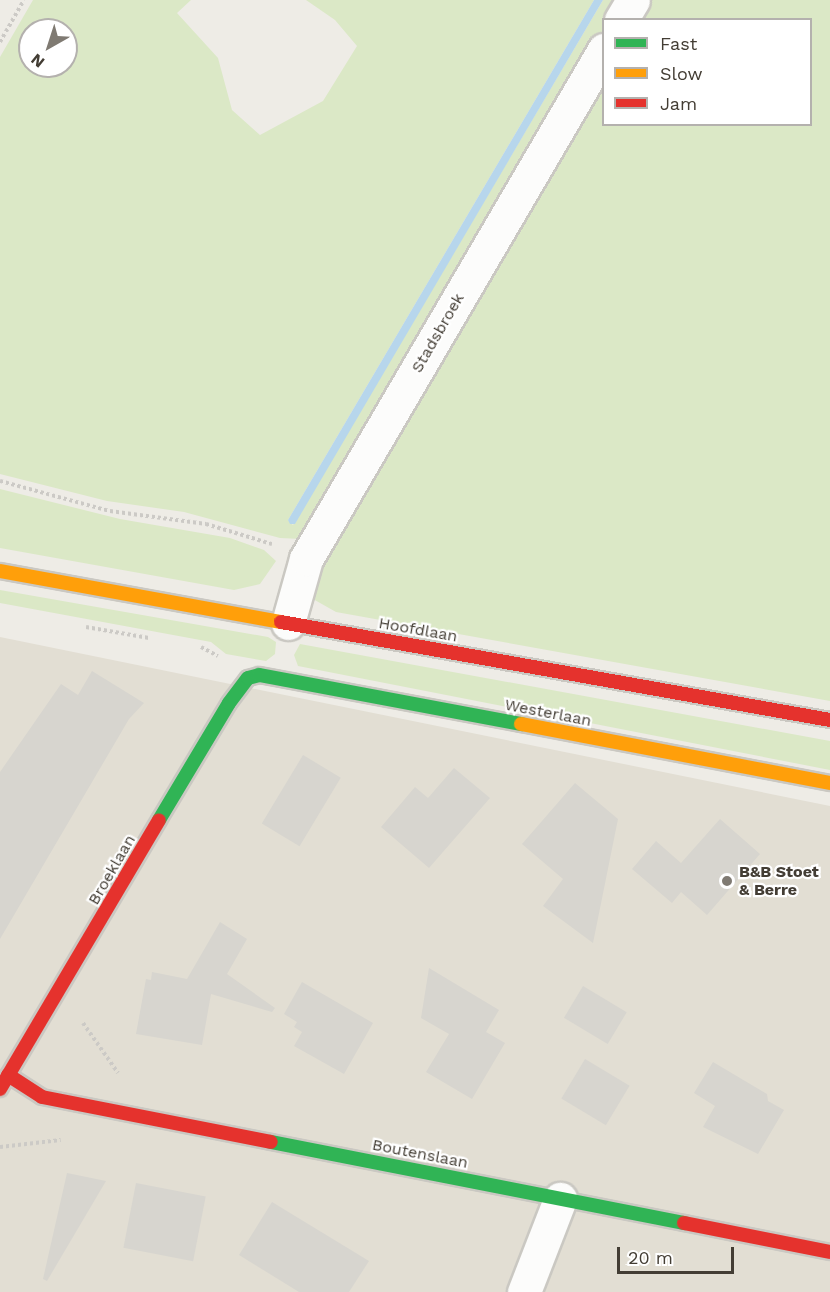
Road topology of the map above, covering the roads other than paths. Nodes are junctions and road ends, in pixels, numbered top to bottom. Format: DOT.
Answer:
graph roads {
  1 [pos="633,0"];
  2 [pos="622,18"];
  3 [pos="602,52"];
  4 [pos="0,571"];
  5 [pos="288,623"];
  6 [pos="259,675"];
  7 [pos="830,720"];
  8 [pos="830,783"];
  9 [pos="8,1076"];
  10 [pos="0,1089"];
  11 [pos="560,1199"];
  12 [pos="830,1252"];
  13 [pos="524,1292"];
  1 -- 2 [label="street"];
  3 -- 5 [label="street, Stadsbroek"];
  4 -- 5 [label="street, Hoofdlaan"];
  5 -- 7 [label="street, Hoofdlaan"];
  6 -- 8 [label="street, Westerlaan"];
  6 -- 9 [label="street, Broeklaan"];
  9 -- 10 [label="street, Broeklaan"];
  9 -- 11 [label="street, Boutenslaan"];
  11 -- 12 [label="street, Boutenslaan"];
  11 -- 13 [label="street"];
}
